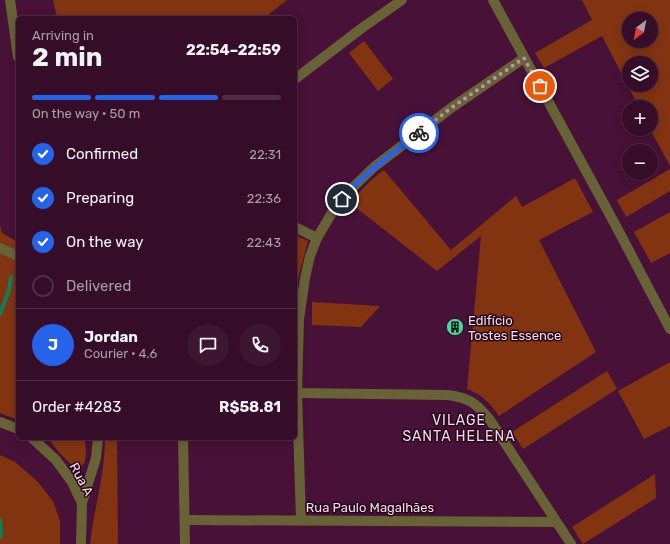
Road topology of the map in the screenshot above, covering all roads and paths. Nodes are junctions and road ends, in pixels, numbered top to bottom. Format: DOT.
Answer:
graph roads {
  1 [pos="10,0"];
  2 [pos="402,0"];
  3 [pos="493,0"];
  4 [pos="16,43"];
  5 [pos="524,58"];
  6 [pos="297,77"];
  7 [pos="297,228"];
  8 [pos="316,238"];
  9 [pos="0,248"];
  10 [pos="16,255"];
  11 [pos="670,329"];
  12 [pos="297,393"];
  13 [pos="0,422"];
  14 [pos="16,428"];
  15 [pos="34,440"];
  16 [pos="98,440"];
  17 [pos="184,440"];
  18 [pos="82,503"];
  19 [pos="185,520"];
  20 [pos="301,520"];
  21 [pos="556,522"];
  22 [pos="81,544"];
  23 [pos="185,544"];
  24 [pos="571,544"];
  1 -- 4 [label="street"];
  2 -- 6 [label="street"];
  3 -- 5 [label="street"];
  5 -- 8 [label="street"];
  5 -- 11 [label="street"];
  7 -- 8 [label="street"];
  8 -- 12 [label="street"];
  9 -- 10 [label="street"];
  12 -- 20 [label="street"];
  12 -- 21 [label="street"];
  13 -- 14 [label="street"];
  15 -- 18 [label="street, Rua A"];
  16 -- 18 [label="street"];
  17 -- 19 [label="street"];
  18 -- 22 [label="street, Rua A"];
  19 -- 20 [label="street, Rua Paulo Magalhães"];
  19 -- 23 [label="street"];
  20 -- 21 [label="street, Rua Paulo Magalhães"];
  21 -- 24 [label="street"];
}
